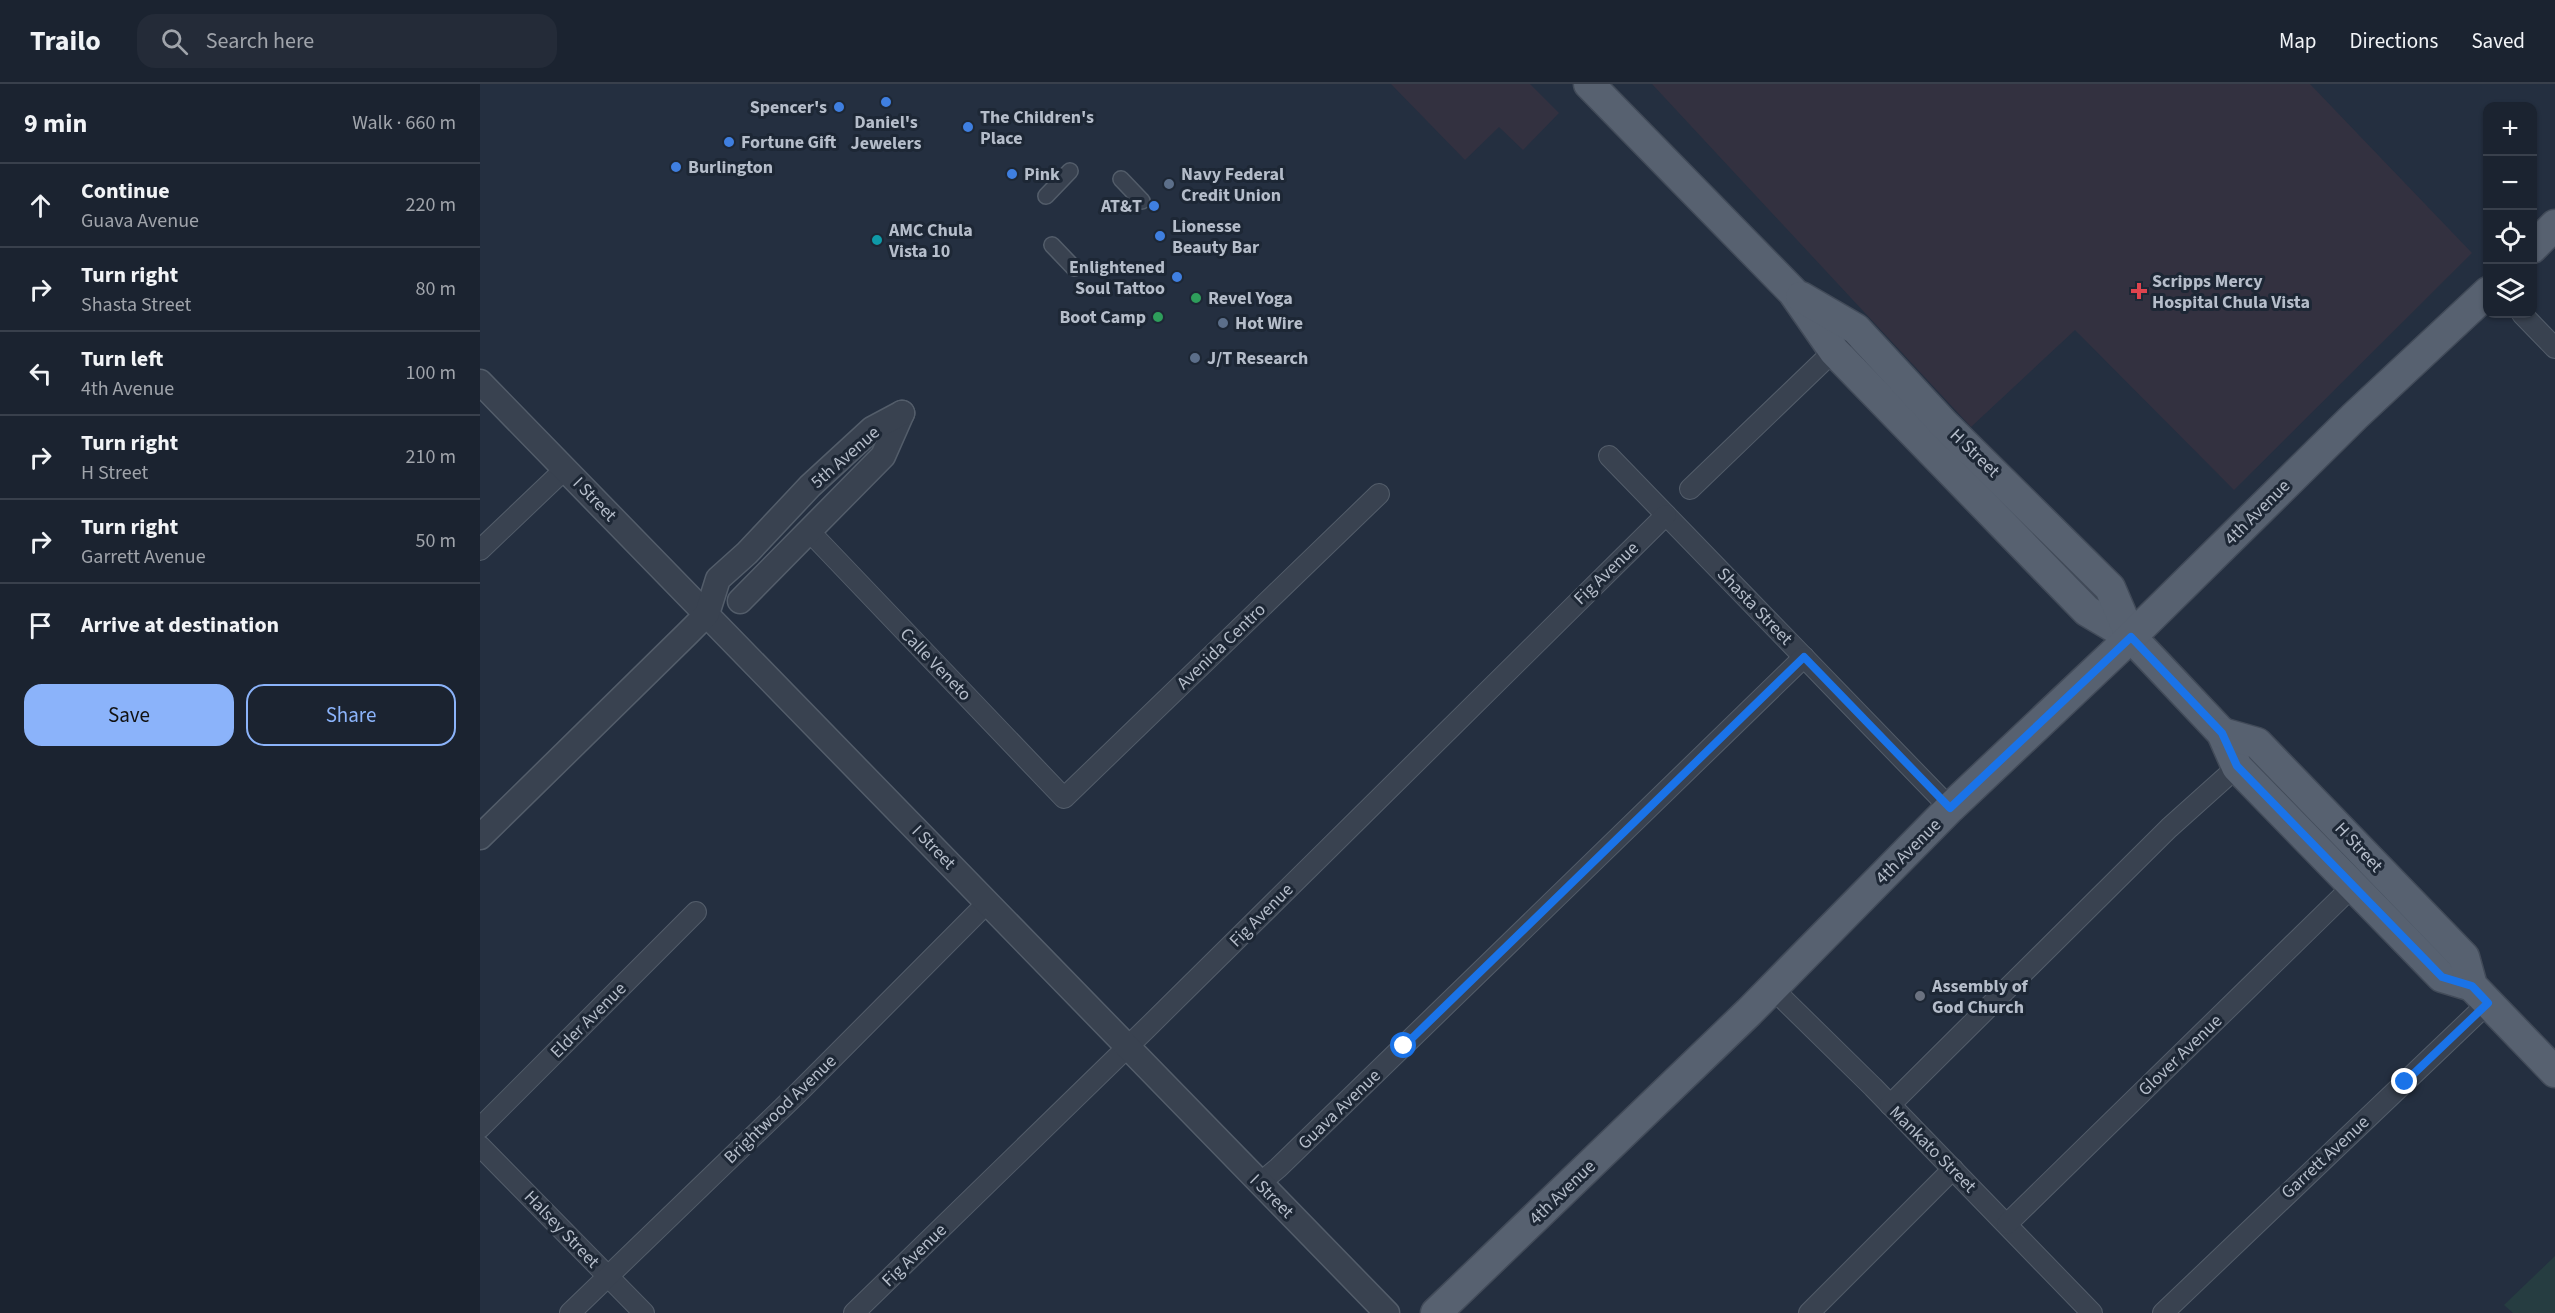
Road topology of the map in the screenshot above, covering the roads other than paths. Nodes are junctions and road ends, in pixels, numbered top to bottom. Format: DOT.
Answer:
graph roads {
  1 [pos="1589,84"];
  2 [pos="1070,171"];
  3 [pos="1121,179"];
  4 [pos="1046,196"];
  5 [pos="1142,201"];
  6 [pos="2555,225"];
  7 [pos="2537,243"];
  8 [pos="1052,245"];
  9 [pos="1074,268"];
  10 [pos="1794,292"];
  11 [pos="2483,296"];
  12 [pos="2526,318"];
  13 [pos="1856,329"];
  14 [pos="2555,348"];
  15 [pos="1834,351"];
  16 [pos="480,382"];
  17 [pos="1609,456"];
  18 [pos="565,469"];
  19 [pos="1690,489"];
  20 [pos="1379,494"];
  21 [pos="1666,515"];
  22 [pos="809,531"];
  23 [pos="480,550"];
  24 [pos="707,614"];
  25 [pos="2131,637"];
  26 [pos="1804,657"];
  27 [pos="2222,733"];
  28 [pos="2237,766"];
  29 [pos="1064,798"];
  30 [pos="2274,804"];
  31 [pos="1950,808"];
  32 [pos="480,837"];
  33 [pos="2378,867"];
  34 [pos="2353,886"];
  35 [pos="988,902"];
  36 [pos="696,912"];
  37 [pos="1772,988"];
  38 [pos="2480,994"];
  39 [pos="1126,1047"];
  40 [pos="2555,1072"];
  41 [pos="1890,1105"];
  42 [pos="480,1128"];
  43 [pos="480,1146"];
  44 [pos="1953,1169"];
  45 [pos="1260,1183"];
  46 [pos="2007,1224"];
  47 [pos="607,1276"];
  48 [pos="570,1313"];
  49 [pos="644,1313"];
  50 [pos="854,1313"];
  51 [pos="1387,1313"];
  52 [pos="1436,1313"];
  53 [pos="1809,1313"];
  54 [pos="2092,1313"];
  55 [pos="2163,1313"];
  1 -- 10 [label="main road, H Street"];
  2 -- 4 [label="street"];
  3 -- 5 [label="street"];
  6 -- 7 [label="main road"];
  8 -- 9 [label="street"];
  10 -- 13 [label="main road, H Street"];
  10 -- 15 [label="main road, H Street"];
  11 -- 25 [label="main road, 4th Avenue"];
  12 -- 14 [label="street"];
  13 -- 15 [label="street"];
  13 -- 25 [label="main road, H Street"];
  15 -- 19 [label="street"];
  15 -- 25 [label="main road, H Street"];
  16 -- 18 [label="street, I Street"];
  17 -- 21 [label="street, Shasta Street"];
  18 -- 23 [label="street"];
  18 -- 24 [label="street, I Street"];
  20 -- 29 [label="street, Avenida Centro"];
  21 -- 26 [label="street, Shasta Street"];
  21 -- 39 [label="street, Fig Avenue"];
  22 -- 24 [label="street, 5th Avenue"];
  22 -- 24 [label="street, 5th Avenue"];
  22 -- 29 [label="street, Calle Veneto"];
  24 -- 32 [label="street, 5th Avenue"];
  24 -- 35 [label="street, I Street"];
  25 -- 27 [label="main road, H Street"];
  25 -- 31 [label="main road, 4th Avenue"];
  26 -- 31 [label="street, Shasta Street"];
  26 -- 45 [label="street, Guava Avenue"];
  27 -- 28 [label="main road, H Street"];
  27 -- 33 [label="main road, H Street"];
  28 -- 30 [label="main road, H Street"];
  28 -- 41 [label="street"];
  30 -- 33 [label="main road"];
  30 -- 34 [label="main road, H Street"];
  31 -- 37 [label="main road, 4th Avenue"];
  33 -- 38 [label="main road, H Street"];
  34 -- 38 [label="main road, H Street"];
  34 -- 46 [label="street, Glover Avenue"];
  35 -- 39 [label="street, I Street"];
  35 -- 47 [label="street, Brightwood Avenue"];
  36 -- 42 [label="street, Elder Avenue"];
  37 -- 41 [label="street, Mankato Street"];
  37 -- 52 [label="main road, 4th Avenue"];
  38 -- 40 [label="main road, H Street"];
  38 -- 55 [label="street, Garrett Avenue"];
  39 -- 45 [label="street, I Street"];
  39 -- 50 [label="street, Fig Avenue"];
  41 -- 44 [label="street, Mankato Street"];
  43 -- 47 [label="street, Halsey Street"];
  44 -- 46 [label="street, Mankato Street"];
  44 -- 53 [label="street"];
  45 -- 51 [label="street, I Street"];
  46 -- 54 [label="street, Mankato Street"];
  47 -- 48 [label="street, Brightwood Avenue"];
  47 -- 49 [label="street, Halsey Street"];
}
